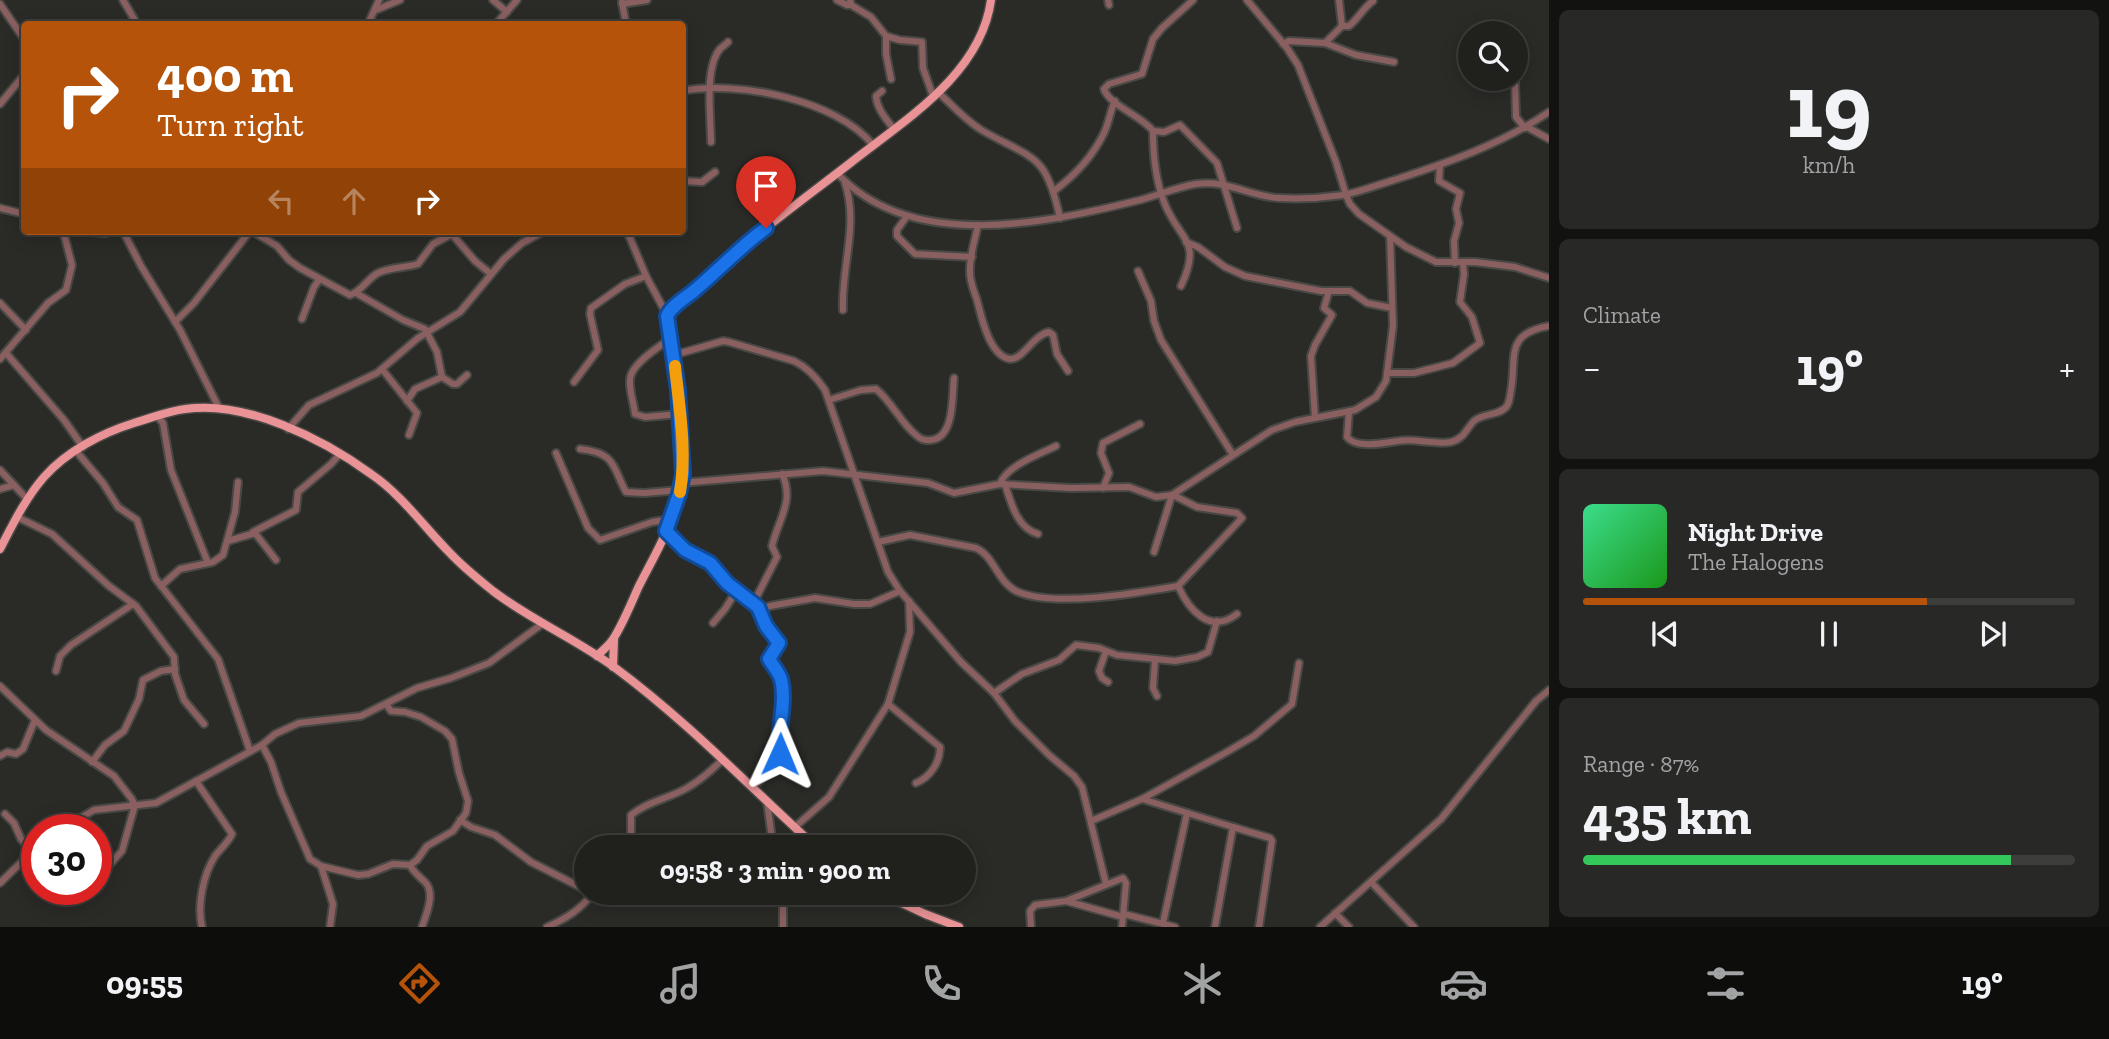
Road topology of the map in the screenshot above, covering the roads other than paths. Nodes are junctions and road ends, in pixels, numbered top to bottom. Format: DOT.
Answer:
graph roads {
  1 [pos="123,0"];
  2 [pos="379,0"];
  3 [pos="400,0"];
  4 [pos="493,0"];
  5 [pos="517,0"];
  6 [pos="647,0"];
  7 [pos="837,0"];
  8 [pos="991,0"];
  9 [pos="1193,0"];
  10 [pos="1247,0"];
  11 [pos="1339,0"];
  12 [pos="1373,1"];
  13 [pos="622,2"];
  14 [pos="851,2"];
  15 [pos="0,4"];
  16 [pos="376,10"];
  17 [pos="507,12"];
  18 [pos="135,21"];
  19 [pos="370,21"];
  20 [pos="499,21"];
  21 [pos="625,21"];
  22 [pos="1342,26"];
  23 [pos="21,35"];
  24 [pos="886,36"];
  25 [pos="728,42"];
  26 [pos="1325,43"];
  27 [pos="1283,44"];
  28 [pos="1394,62"];
  29 [pos="21,79"];
  30 [pos="891,79"];
  31 [pos="708,89"];
  32 [pos="686,91"];
  33 [pos="1515,91"];
  34 [pos="882,92"];
  35 [pos="936,94"];
  36 [pos="1115,101"];
  37 [pos="0,104"];
  38 [pos="1549,112"];
  39 [pos="1526,128"];
  40 [pos="894,129"];
  41 [pos="1153,131"];
  42 [pos="1549,139"];
  43 [pos="711,142"];
  44 [pos="873,145"];
  45 [pos="1440,165"];
  46 [pos="715,172"];
  47 [pos="837,173"];
  48 [pos="686,181"];
  49 [pos="845,181"];
  50 [pos="1223,184"];
  51 [pos="1054,191"];
  52 [pos="1161,194"];
  53 [pos="1346,195"];
  54 [pos="0,208"];
  55 [pos="21,213"];
  56 [pos="907,216"];
  57 [pos="1060,218"];
  58 [pos="978,225"];
  59 [pos="1237,228"];
  60 [pos="64,235"];
  61 [pos="125,235"];
  62 [pos="248,235"];
  63 [pos="258,235"];
  64 [pos="448,235"];
  65 [pos="453,235"];
  66 [pos="537,235"];
  67 [pos="629,235"];
  68 [pos="1390,236"];
  69 [pos="1186,242"];
  70 [pos="972,257"];
  71 [pos="1459,262"];
  72 [pos="1138,271"];
  73 [pos="491,274"];
  74 [pos="646,276"];
  75 [pos="1549,278"];
  76 [pos="319,279"];
  77 [pos="1181,286"];
  78 [pos="1329,291"];
  79 [pos="356,293"];
  80 [pos="0,303"];
  81 [pos="1392,308"];
  82 [pos="843,310"];
  83 [pos="667,316"];
  84 [pos="302,318"];
  85 [pos="175,322"];
  86 [pos="1549,326"];
  87 [pos="26,330"];
  88 [pos="427,332"];
  89 [pos="670,340"];
  90 [pos="6,353"];
  91 [pos="674,355"];
  92 [pos="0,359"];
  93 [pos="382,369"];
  94 [pos="1068,371"];
  95 [pos="1387,373"];
  96 [pos="467,374"];
  97 [pos="442,377"];
  98 [pos="954,378"];
  99 [pos="574,383"];
  100 [pos="829,400"];
  101 [pos="407,401"];
  102 [pos="219,408"];
  103 [pos="1349,412"];
  104 [pos="680,414"];
  105 [pos="157,416"];
  106 [pos="1315,418"];
  107 [pos="1140,424"];
  108 [pos="288,429"];
  109 [pos="409,435"];
  110 [pos="1056,446"];
  111 [pos="79,449"];
  112 [pos="580,449"];
  113 [pos="556,453"];
  114 [pos="340,454"];
  115 [pos="1233,455"];
  116 [pos="0,470"];
  117 [pos="782,474"];
  118 [pos="853,474"];
  119 [pos="238,482"];
  120 [pos="1002,484"];
  121 [pos="14,485"];
  122 [pos="680,486"];
  123 [pos="1102,488"];
  124 [pos="0,489"];
  125 [pos="1172,495"];
  126 [pos="27,499"];
  127 [pos="17,517"];
  128 [pos="671,519"];
  129 [pos="666,531"];
  130 [pos="253,532"];
  131 [pos="1038,534"];
  132 [pos="228,541"];
  133 [pos="878,542"];
  134 [pos="0,549"];
  135 [pos="1154,552"];
  136 [pos="276,560"];
  137 [pos="208,563"];
  138 [pos="161,586"];
  139 [pos="1178,586"];
  140 [pos="737,590"];
  141 [pos="900,591"];
  142 [pos="909,599"];
  143 [pos="754,602"];
  144 [pos="133,604"];
  145 [pos="760,610"];
  146 [pos="1237,614"];
  147 [pos="1217,621"];
  148 [pos="713,623"];
  149 [pos="542,624"];
  150 [pos="614,639"];
  151 [pos="1105,651"];
  152 [pos="597,656"];
  153 [pos="1154,660"];
  154 [pos="1299,663"];
  155 [pos="613,667"];
  156 [pos="175,669"];
  157 [pos="56,671"];
  158 [pos="1108,682"];
  159 [pos="0,686"];
  160 [pos="1549,690"];
  161 [pos="994,693"];
  162 [pos="1157,696"];
  163 [pos="386,704"];
  164 [pos="888,704"];
  165 [pos="35,720"];
  166 [pos="204,724"];
  167 [pos="262,745"];
  168 [pos="250,751"];
  169 [pos="0,756"];
  170 [pos="722,760"];
  171 [pos="92,762"];
  172 [pos="196,781"];
  173 [pos="916,783"];
  174 [pos="753,787"];
  175 [pos="1142,799"];
  176 [pos="767,801"];
  177 [pos="135,806"];
  178 [pos="1187,813"];
  179 [pos="5,814"];
  180 [pos="87,814"];
  181 [pos="460,820"];
  182 [pos="1091,821"];
  183 [pos="795,827"];
  184 [pos="1233,827"];
  185 [pos="631,835"];
  186 [pos="771,835"];
  187 [pos="803,835"];
  188 [pos="21,839"];
  189 [pos="21,863"];
  190 [pos="112,863"];
  191 [pos="410,865"];
  192 [pos="321,866"];
  193 [pos="1371,882"];
  194 [pos="0,883"];
  195 [pos="574,884"];
  196 [pos="1106,884"];
  197 [pos="1066,901"];
  198 [pos="584,905"];
  199 [pos="783,905"];
  200 [pos="906,905"];
  201 [pos="1335,913"];
  202 [pos="1123,916"];
  203 [pos="1163,923"];
  204 [pos="202,927"];
  205 [pos="330,927"];
  206 [pos="422,927"];
  207 [pos="547,927"];
  208 [pos="783,927"];
  209 [pos="959,927"];
  210 [pos="1031,927"];
  211 [pos="1122,927"];
  212 [pos="1175,927"];
  213 [pos="1215,927"];
  214 [pos="1259,927"];
  215 [pos="1320,927"];
  216 [pos="1349,927"];
  217 [pos="1414,927"];
  1 -- 18 [label="street"];
  2 -- 16 [label="street"];
  3 -- 16 [label="street"];
  4 -- 17 [label="street"];
  5 -- 17 [label="street"];
  6 -- 13 [label="street"];
  7 -- 14 [label="street"];
  8 -- 35 [label="main road"];
  9 -- 36 [label="street"];
  10 -- 27 [label="street"];
  11 -- 22 [label="street"];
  12 -- 22 [label="street"];
  13 -- 21 [label="street"];
  14 -- 24 [label="street"];
  15 -- 23 [label="street"];
  16 -- 19 [label="street"];
  17 -- 20 [label="street"];
  22 -- 26 [label="street"];
  24 -- 30 [label="street"];
  24 -- 35 [label="street"];
  25 -- 31 [label="street"];
  26 -- 27 [label="street"];
  26 -- 28 [label="street"];
  27 -- 53 [label="street"];
  29 -- 37 [label="street"];
  31 -- 32 [label="street"];
  31 -- 43 [label="street"];
  31 -- 44 [label="street"];
  33 -- 39 [label="street"];
  34 -- 40 [label="street"];
  35 -- 40 [label="main road"];
  35 -- 51 [label="street"];
  36 -- 41 [label="street"];
  36 -- 51 [label="street"];
  38 -- 39 [label="street"];
  39 -- 42 [label="street"];
  39 -- 45 [label="street"];
  40 -- 44 [label="main road"];
  41 -- 50 [label="street"];
  41 -- 52 [label="street"];
  44 -- 47 [label="main road"];
  45 -- 53 [label="street"];
  45 -- 71 [label="street"];
  46 -- 48 [label="street"];
  47 -- 49 [label="street"];
  47 -- 83 [label="main road"];
  49 -- 56 [label="street"];
  49 -- 82 [label="street"];
  50 -- 52 [label="street"];
  50 -- 53 [label="street"];
  50 -- 59 [label="street"];
  51 -- 57 [label="street"];
  52 -- 57 [label="street"];
  52 -- 69 [label="street"];
  53 -- 68 [label="street"];
  54 -- 55 [label="street"];
  56 -- 58 [label="street"];
  56 -- 70 [label="street"];
  57 -- 58 [label="street"];
  58 -- 70 [label="street"];
  60 -- 87 [label="street"];
  61 -- 85 [label="street"];
  62 -- 85 [label="street"];
  63 -- 76 [label="street"];
  64 -- 79 [label="street"];
  65 -- 73 [label="street"];
  66 -- 73 [label="street"];
  67 -- 74 [label="street"];
  68 -- 71 [label="street"];
  68 -- 81 [label="street"];
  69 -- 77 [label="street"];
  69 -- 78 [label="street"];
  70 -- 94 [label="street"];
  71 -- 75 [label="street"];
  71 -- 95 [label="street"];
  72 -- 115 [label="street"];
  73 -- 88 [label="street"];
  74 -- 83 [label="street"];
  74 -- 99 [label="street"];
  76 -- 79 [label="street"];
  76 -- 84 [label="street"];
  78 -- 81 [label="street"];
  78 -- 106 [label="street"];
  79 -- 88 [label="street"];
  80 -- 87 [label="street"];
  81 -- 95 [label="street"];
  83 -- 89 [label="main road"];
  85 -- 102 [label="street"];
  86 -- 103 [label="street"];
  87 -- 90 [label="street"];
  88 -- 93 [label="street"];
  88 -- 97 [label="street"];
  89 -- 91 [label="main road"];
  89 -- 104 [label="street"];
  90 -- 92 [label="street"];
  90 -- 111 [label="street"];
  91 -- 100 [label="street"];
  91 -- 104 [label="main road"];
  93 -- 101 [label="street"];
  93 -- 108 [label="street"];
  95 -- 103 [label="street"];
  96 -- 97 [label="street"];
  97 -- 101 [label="street"];
  98 -- 100 [label="street"];
  100 -- 118 [label="street"];
  101 -- 109 [label="street"];
  102 -- 105 [label="main road"];
  102 -- 108 [label="main road"];
  103 -- 106 [label="street"];
  104 -- 122 [label="main road"];
  105 -- 111 [label="main road"];
  105 -- 137 [label="street"];
  106 -- 115 [label="street"];
  107 -- 123 [label="street"];
  108 -- 114 [label="main road"];
  110 -- 120 [label="street"];
  111 -- 126 [label="main road"];
  111 -- 138 [label="street"];
  112 -- 122 [label="street"];
  113 -- 128 [label="street"];
  114 -- 130 [label="street"];
  114 -- 149 [label="main road"];
  115 -- 125 [label="street"];
  116 -- 121 [label="street"];
  117 -- 118 [label="street"];
  117 -- 122 [label="street"];
  117 -- 143 [label="street"];
  118 -- 120 [label="street"];
  118 -- 133 [label="street"];
  119 -- 132 [label="street"];
  120 -- 123 [label="street"];
  120 -- 131 [label="street"];
  121 -- 124 [label="street"];
  121 -- 126 [label="street"];
  122 -- 128 [label="main road"];
  123 -- 125 [label="street"];
  125 -- 135 [label="street"];
  125 -- 139 [label="street"];
  126 -- 127 [label="main road"];
  127 -- 134 [label="main road"];
  127 -- 144 [label="street"];
  128 -- 129 [label="main road"];
  129 -- 140 [label="street"];
  129 -- 150 [label="main road"];
  130 -- 132 [label="street"];
  130 -- 136 [label="street"];
  132 -- 137 [label="street"];
  133 -- 139 [label="street"];
  133 -- 141 [label="street"];
  137 -- 138 [label="street"];
  138 -- 168 [label="street"];
  139 -- 147 [label="street"];
  140 -- 143 [label="street"];
  140 -- 148 [label="street"];
  141 -- 142 [label="street"];
  141 -- 145 [label="street"];
  142 -- 161 [label="street"];
  142 -- 164 [label="street"];
  143 -- 145 [label="street"];
  144 -- 156 [label="street"];
  144 -- 157 [label="street"];
  145 -- 174 [label="street"];
  146 -- 147 [label="street"];
  147 -- 153 [label="street"];
  149 -- 152 [label="main road"];
  149 -- 163 [label="street"];
  150 -- 152 [label="main road"];
  150 -- 155 [label="main road"];
  151 -- 153 [label="street"];
  151 -- 158 [label="street"];
  151 -- 161 [label="street"];
  152 -- 155 [label="main road"];
  153 -- 162 [label="street"];
  154 -- 175 [label="street"];
  155 -- 170 [label="main road"];
  156 -- 166 [label="street"];
  156 -- 171 [label="street"];
  159 -- 165 [label="street"];
  160 -- 193 [label="street"];
  161 -- 182 [label="street"];
  163 -- 167 [label="street"];
  163 -- 181 [label="street"];
  164 -- 173 [label="street"];
  164 -- 183 [label="street"];
  165 -- 169 [label="street"];
  165 -- 171 [label="street"];
  167 -- 168 [label="street"];
  167 -- 192 [label="street"];
  168 -- 172 [label="street"];
  170 -- 174 [label="main road"];
  170 -- 185 [label="street"];
  171 -- 177 [label="street"];
  172 -- 177 [label="street"];
  172 -- 204 [label="street"];
  174 -- 176 [label="main road"];
  175 -- 178 [label="street"];
  175 -- 182 [label="street"];
  176 -- 183 [label="main road"];
  176 -- 186 [label="street"];
  177 -- 180 [label="street"];
  177 -- 190 [label="street"];
  178 -- 184 [label="street"];
  178 -- 203 [label="street"];
  179 -- 188 [label="street"];
  181 -- 191 [label="street"];
  181 -- 195 [label="street"];
  182 -- 196 [label="street"];
  183 -- 187 [label="main road"];
  184 -- 213 [label="street"];
  184 -- 214 [label="street"];
  189 -- 194 [label="street"];
  191 -- 192 [label="street"];
  191 -- 206 [label="street"];
  192 -- 205 [label="street"];
  193 -- 201 [label="street"];
  193 -- 217 [label="street"];
  196 -- 197 [label="street"];
  196 -- 202 [label="street"];
  197 -- 202 [label="street"];
  197 -- 210 [label="street"];
  198 -- 207 [label="street"];
  199 -- 208 [label="street"];
  200 -- 209 [label="main road"];
  201 -- 215 [label="street"];
  201 -- 216 [label="street"];
  202 -- 203 [label="street"];
  202 -- 211 [label="street"];
  203 -- 212 [label="street"];
}
